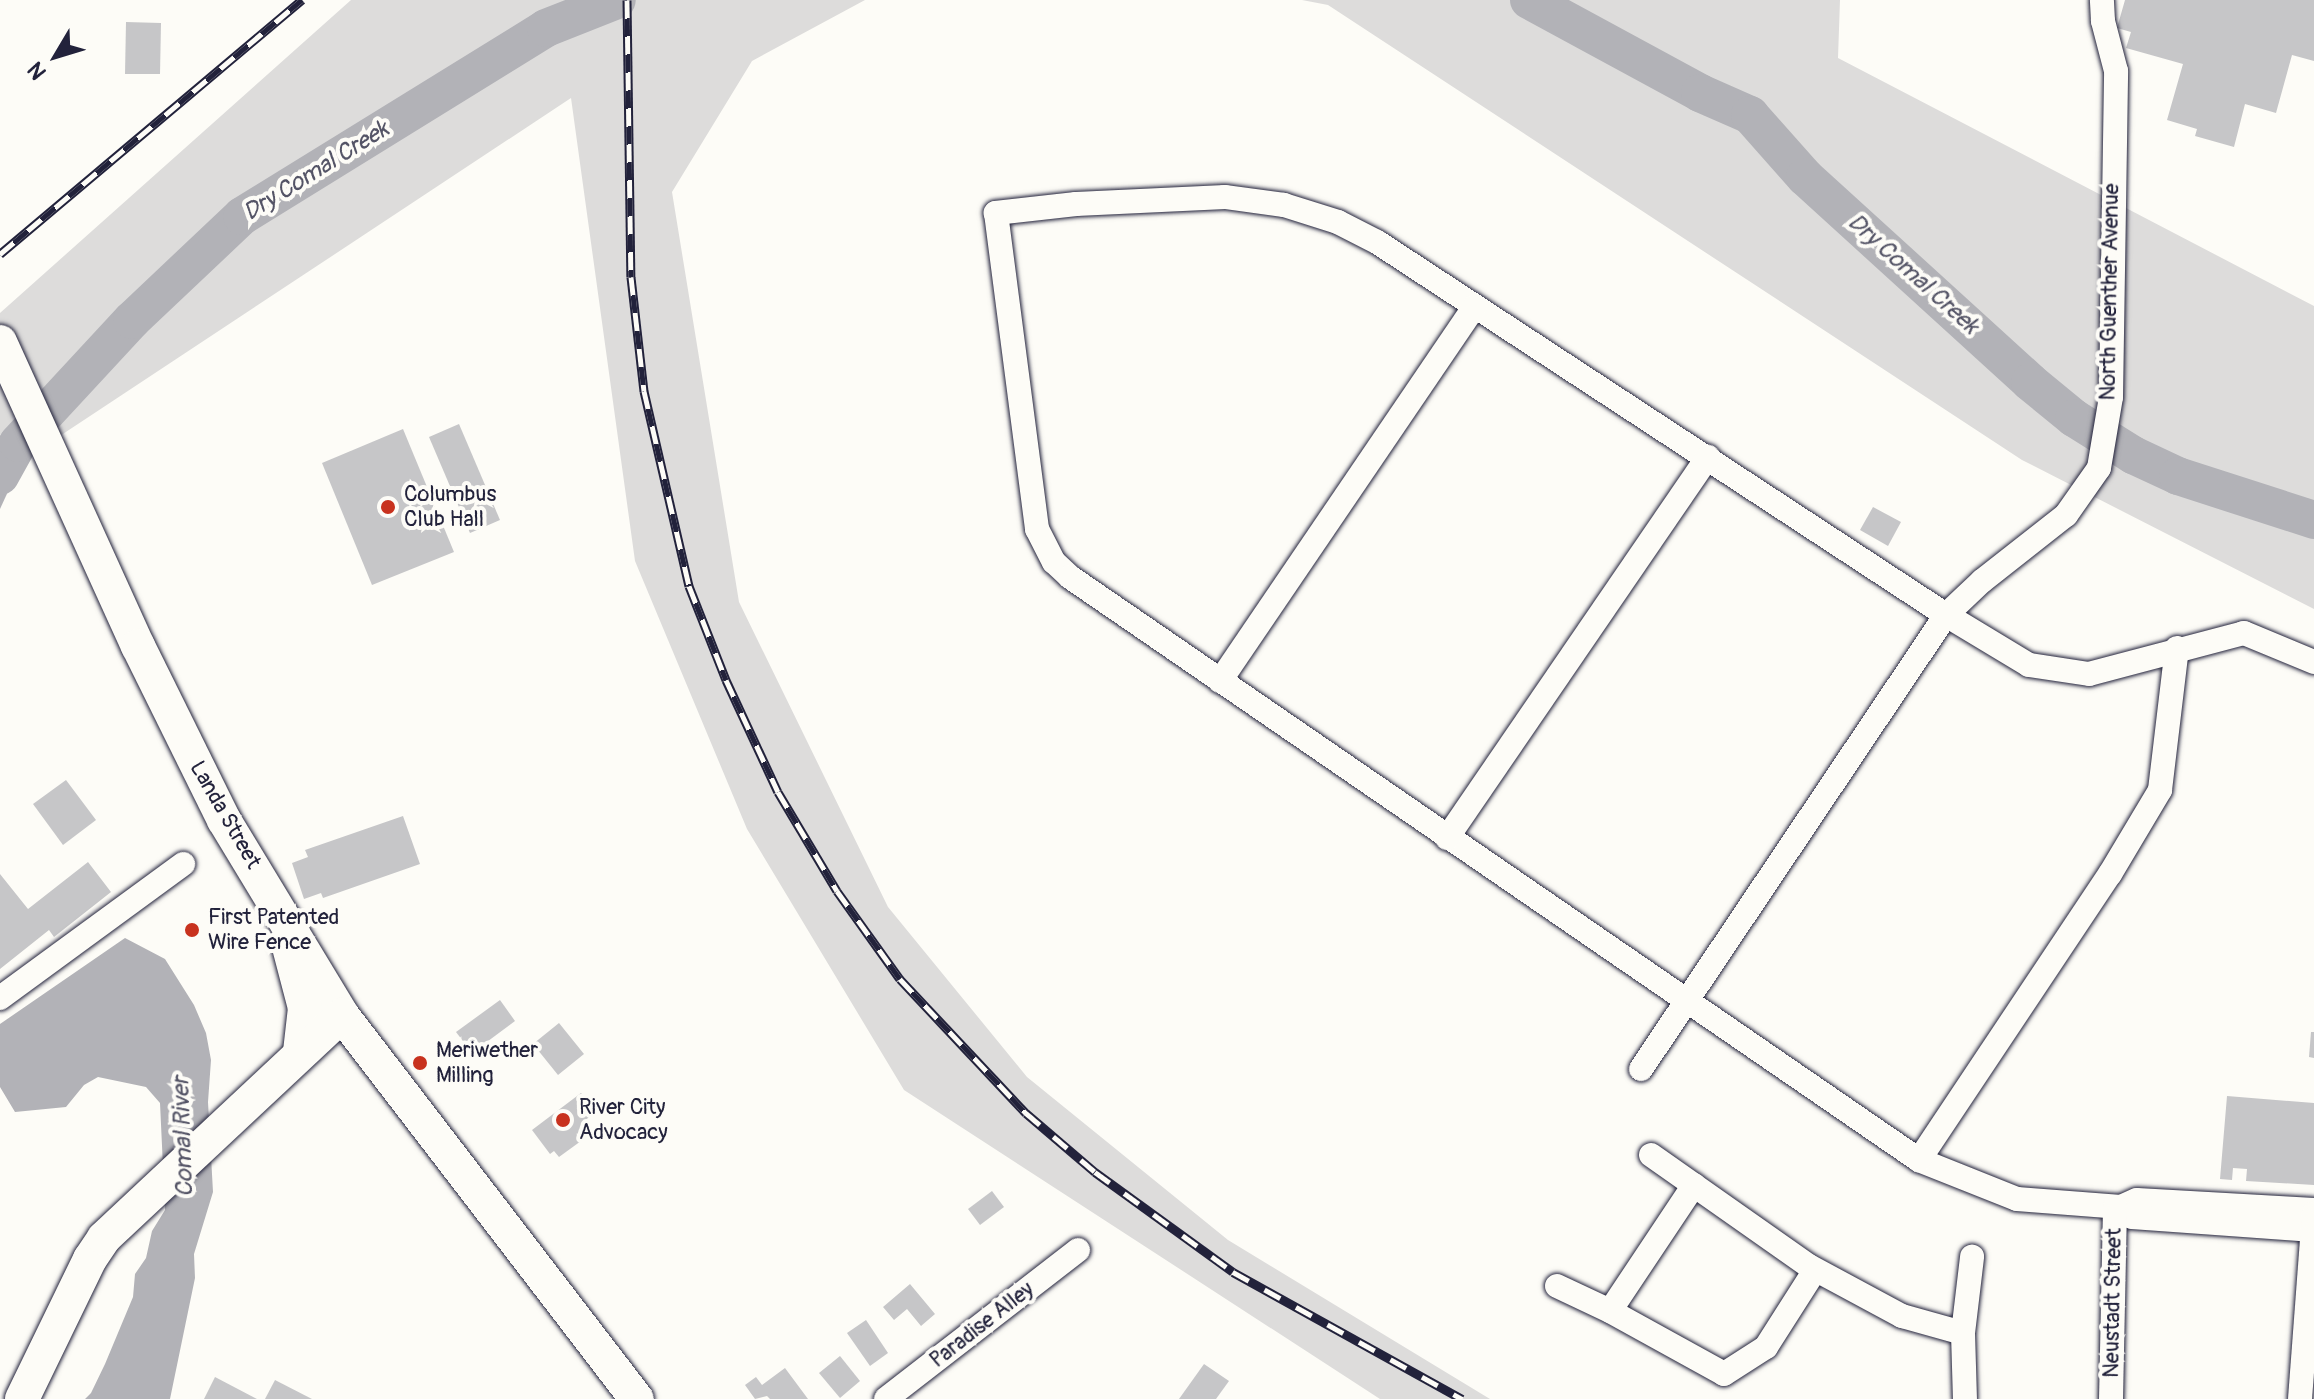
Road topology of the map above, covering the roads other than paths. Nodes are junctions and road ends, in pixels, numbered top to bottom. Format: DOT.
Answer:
graph roads {
  1 [pos="2102,0"];
  2 [pos="1475,306"];
  3 [pos="0,342"];
  4 [pos="1708,457"];
  5 [pos="1946,615"];
  6 [pos="2177,648"];
  7 [pos="2312,661"];
  8 [pos="1220,681"];
  9 [pos="1447,838"];
  10 [pos="183,864"];
  11 [pos="293,932"];
  12 [pos="0,998"];
  13 [pos="1688,1002"];
  14 [pos="342,1015"];
  15 [pos="300,1052"];
  16 [pos="1641,1069"];
  17 [pos="1651,1155"];
  18 [pos="1919,1160"];
  19 [pos="1694,1185"];
  20 [pos="2118,1207"];
  21 [pos="2314,1221"];
  22 [pos="1078,1250"];
  23 [pos="1972,1257"];
  24 [pos="1815,1270"];
  25 [pos="1557,1286"];
  26 [pos="1610,1311"];
  27 [pos="1963,1333"];
  28 [pos="22,1399"];
  29 [pos="637,1399"];
  30 [pos="886,1399"];
  31 [pos="1965,1399"];
  32 [pos="2111,1399"];
  33 [pos="2300,1399"];
  1 -- 5 [label="street, North Guenther Avenue"];
  2 -- 4 [label="street"];
  2 -- 8 [label="street"];
  2 -- 8 [label="street"];
  3 -- 11 [label="main road, Landa Street"];
  4 -- 5 [label="street"];
  4 -- 9 [label="street"];
  5 -- 6 [label="street"];
  5 -- 13 [label="street, North Guenther Avenue"];
  6 -- 7 [label="street"];
  6 -- 18 [label="street"];
  8 -- 9 [label="street"];
  9 -- 13 [label="street"];
  10 -- 12 [label="street"];
  11 -- 14 [label="main road, Landa Street"];
  11 -- 15 [label="main road"];
  13 -- 16 [label="street, North Guenther Avenue"];
  13 -- 18 [label="street"];
  14 -- 15 [label="main road"];
  14 -- 29 [label="main road, Landa Street"];
  15 -- 28 [label="main road"];
  17 -- 19 [label="street"];
  18 -- 20 [label="street"];
  19 -- 24 [label="street"];
  19 -- 26 [label="street"];
  20 -- 21 [label="street"];
  20 -- 32 [label="street, Neustadt Street"];
  21 -- 33 [label="street"];
  22 -- 30 [label="street, Paradise Alley"];
  23 -- 27 [label="street"];
  24 -- 26 [label="street"];
  24 -- 27 [label="street"];
  25 -- 26 [label="street"];
  27 -- 31 [label="street"];
}
